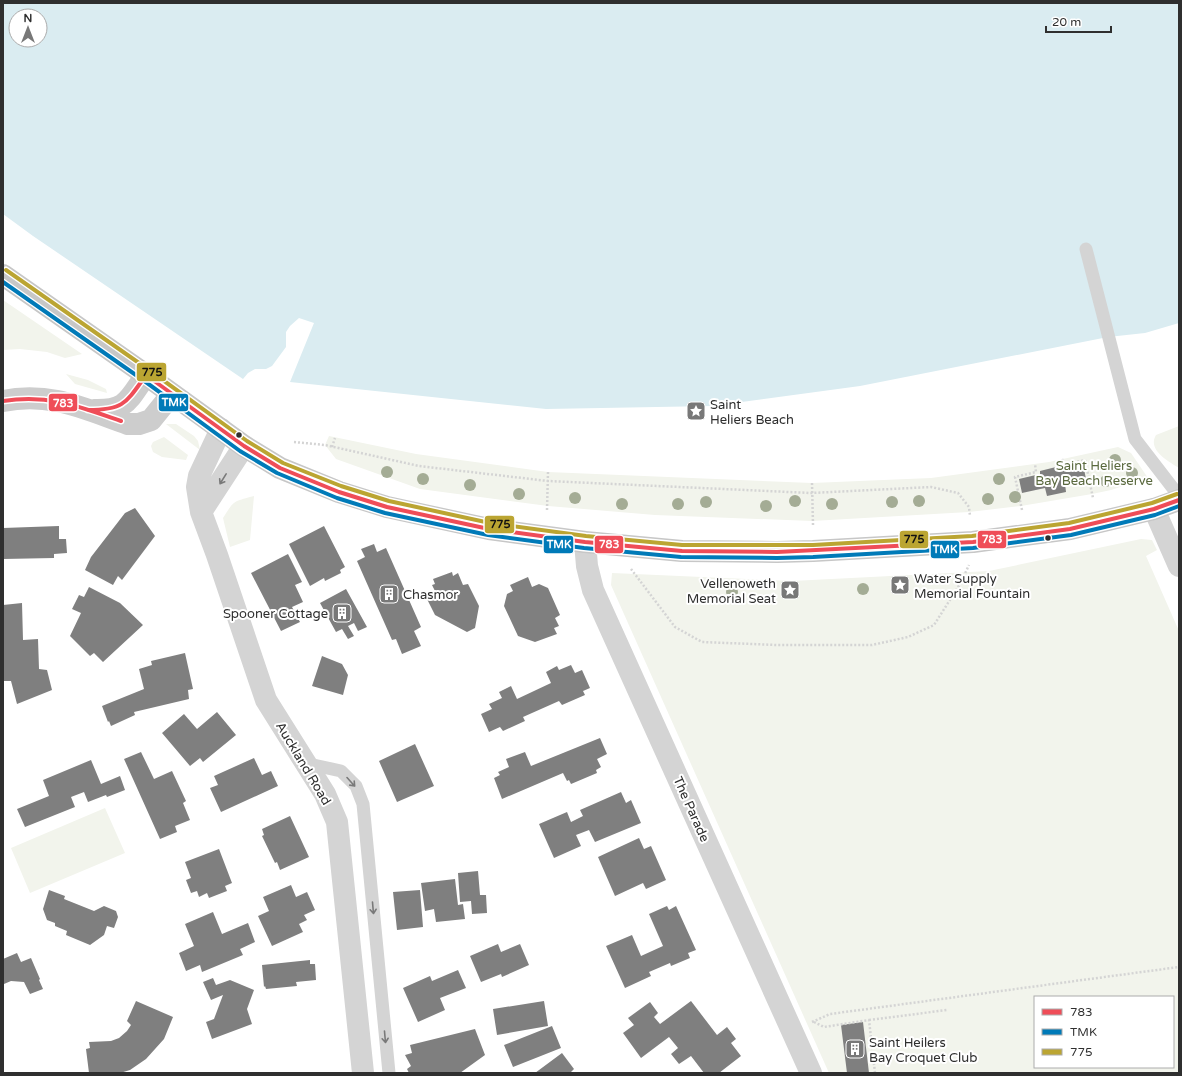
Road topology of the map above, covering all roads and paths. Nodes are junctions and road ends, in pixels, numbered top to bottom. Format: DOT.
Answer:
graph roads {
  1 [pos="1086,249"];
  2 [pos="3,275"];
  3 [pos="146,375"];
  4 [pos="172,394"];
  5 [pos="3,401"];
  6 [pos="88,410"];
  7 [pos="221,429"];
  8 [pos="335,438"];
  9 [pos="294,442"];
  10 [pos="244,446"];
  11 [pos="332,447"];
  12 [pos="1062,459"];
  13 [pos="1035,464"];
  14 [pos="548,472"];
  15 [pos="548,481"];
  16 [pos="812,483"];
  17 [pos="811,493"];
  18 [pos="1179,496"];
  19 [pos="1093,498"];
  20 [pos="1179,500"];
  21 [pos="1154,509"];
  22 [pos="547,510"];
  23 [pos="1022,510"];
  24 [pos="201,512"];
  25 [pos="970,516"];
  26 [pos="813,525"];
  27 [pos="585,542"];
  28 [pos="972,560"];
  29 [pos="1179,566"];
  30 [pos="631,569"];
  31 [pos="304,763"];
  32 [pos="1179,967"];
  33 [pos="947,1010"];
  34 [pos="869,1020"];
  35 [pos="814,1022"];
  36 [pos="792,1031"];
  37 [pos="363,1073"];
  38 [pos="389,1073"];
  39 [pos="811,1073"];
  40 [pos="875,1073"];
  1 -- 18 [label="lane"];
  2 -- 3 [label="main road"];
  3 -- 4 [label="main road"];
  3 -- 6 [label="street"];
  4 -- 6 [label="street"];
  4 -- 7 [label="main road"];
  5 -- 6 [label="street"];
  7 -- 10 [label="main road"];
  7 -- 24 [label="street, Auckland Road"];
  8 -- 11 [label="path"];
  9 -- 11 [label="path"];
  10 -- 24 [label="street, one-way"];
  10 -- 27 [label="main road"];
  11 -- 15 [label="path"];
  12 -- 19 [label="path"];
  13 -- 23 [label="path"];
  14 -- 15 [label="path"];
  15 -- 17 [label="path"];
  15 -- 22 [label="path"];
  16 -- 17 [label="path"];
  17 -- 25 [label="path"];
  17 -- 26 [label="path"];
  20 -- 21 [label="main road"];
  21 -- 27 [label="main road"];
  21 -- 29 [label="street"];
  24 -- 31 [label="street, Auckland Road"];
  27 -- 36 [label="street, The Parade"];
  28 -- 30 [label="path"];
  31 -- 37 [label="street, Auckland Road"];
  31 -- 38 [label="lane, one-way"];
  32 -- 35 [label="path"];
  33 -- 34 [label="path"];
  34 -- 35 [label="path"];
  34 -- 40 [label="path"];
  35 -- 36 [label="path"];
  36 -- 39 [label="street, The Parade"];
}
